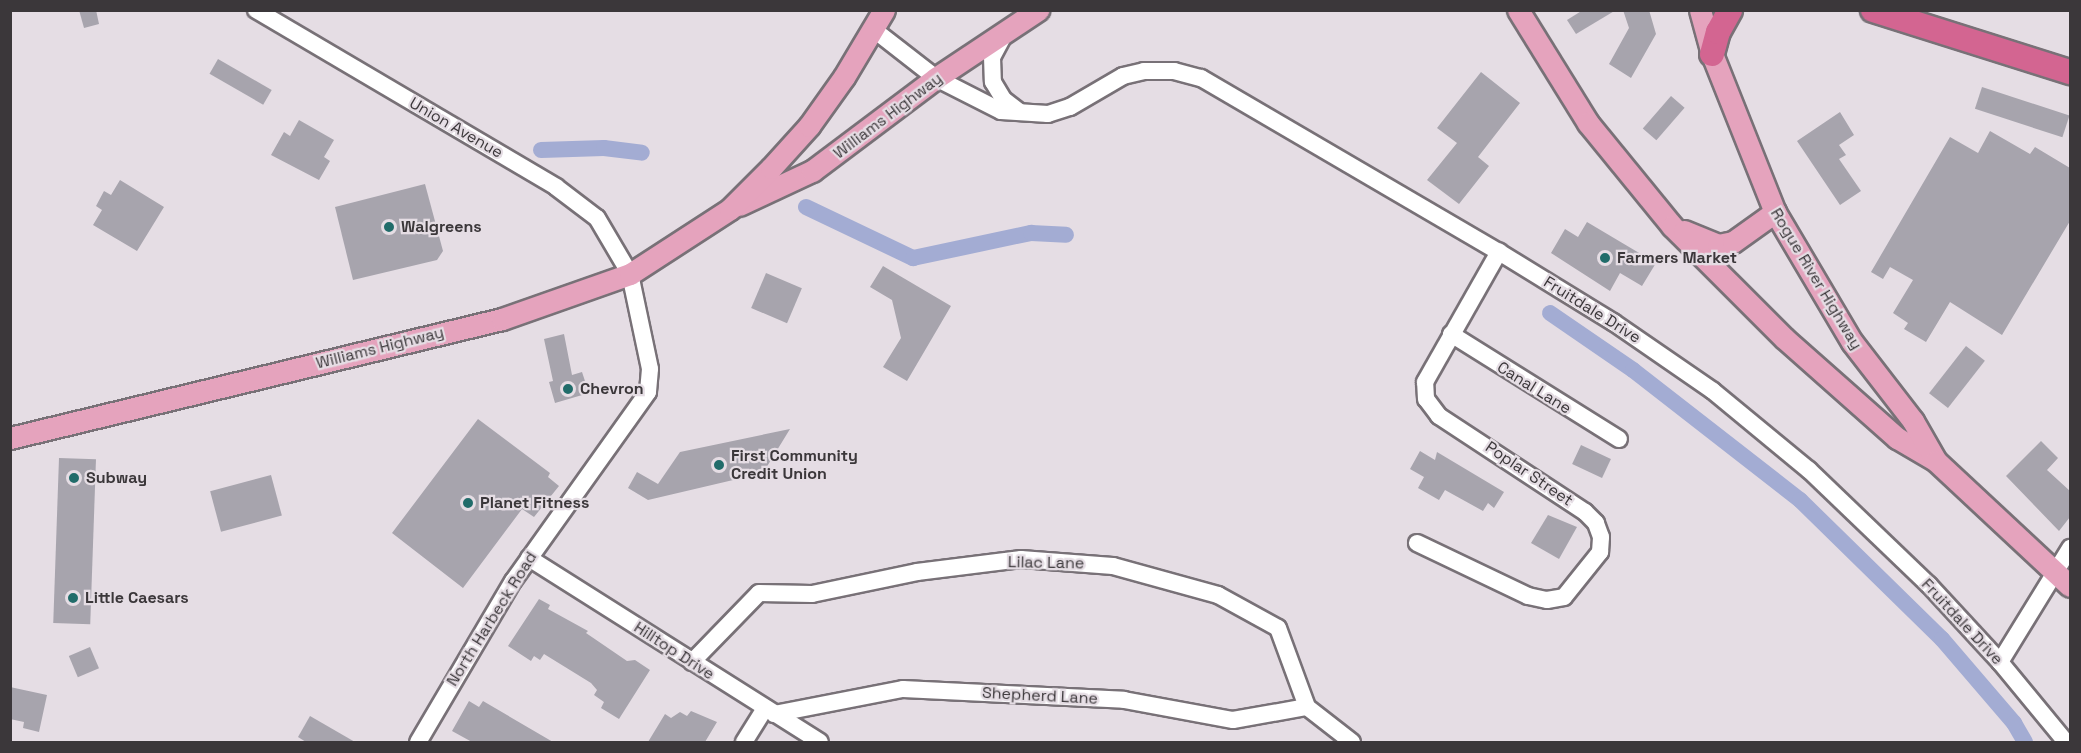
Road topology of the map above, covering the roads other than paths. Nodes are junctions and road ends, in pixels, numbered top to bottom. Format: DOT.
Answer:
graph roads {
  1 [pos="256,10"];
  2 [pos="1038,10"];
  3 [pos="1518,10"];
  4 [pos="1700,10"];
  5 [pos="1730,10"];
  6 [pos="1873,10"];
  7 [pos="879,20"];
  8 [pos="1006,32"];
  9 [pos="1712,54"];
  10 [pos="2070,72"];
  11 [pos="936,78"];
  12 [pos="1021,113"];
  13 [pos="730,209"];
  14 [pos="1775,212"];
  15 [pos="1672,226"];
  16 [pos="1499,252"];
  17 [pos="630,274"];
  18 [pos="1451,334"];
  19 [pos="1832,380"];
  20 [pos="1882,383"];
  21 [pos="10,438"];
  22 [pos="1619,439"];
  23 [pos="1936,461"];
  24 [pos="1417,543"];
  25 [pos="2070,548"];
  26 [pos="529,558"];
  27 [pos="2063,579"];
  28 [pos="692,662"];
  29 [pos="2000,662"];
  30 [pos="1306,707"];
  31 [pos="769,711"];
  32 [pos="417,742"];
  33 [pos="744,742"];
  34 [pos="820,742"];
  35 [pos="1352,742"];
  36 [pos="2066,742"];
  1 -- 17 [label="street, Union Avenue"];
  2 -- 8 [label="main road, Williams Highway"];
  3 -- 15 [label="main road"];
  4 -- 9 [label="main road, Rogue River Highway"];
  5 -- 9 [label="highway"];
  6 -- 10 [label="highway"];
  7 -- 11 [label="street, Fruitdale Drive"];
  7 -- 13 [label="main road, Williams Highway"];
  8 -- 11 [label="main road, Williams Highway"];
  8 -- 12 [label="street"];
  9 -- 14 [label="main road, Rogue River Highway"];
  11 -- 12 [label="street, Fruitdale Drive"];
  11 -- 13 [label="main road, Williams Highway"];
  12 -- 16 [label="street, Fruitdale Drive"];
  13 -- 17 [label="main road, Williams Highway"];
  14 -- 15 [label="main road"];
  14 -- 20 [label="main road, Rogue River Highway"];
  15 -- 19 [label="main road"];
  16 -- 18 [label="street, Poplar Street"];
  16 -- 29 [label="street, Fruitdale Drive"];
  17 -- 21 [label="main road, Williams Highway"];
  17 -- 26 [label="street, North Harbeck Road"];
  18 -- 22 [label="street, Canal Lane"];
  18 -- 24 [label="street, Poplar Street"];
  19 -- 20 [label="main road"];
  19 -- 23 [label="main road"];
  20 -- 23 [label="main road, Rogue River Highway"];
  23 -- 27 [label="main road, Rogue River Highway"];
  25 -- 27 [label="street"];
  26 -- 28 [label="street, Hilltop Drive"];
  26 -- 32 [label="street, North Harbeck Road"];
  27 -- 29 [label="street"];
  28 -- 30 [label="street, Lilac Lane"];
  28 -- 31 [label="street, Hilltop Drive"];
  29 -- 36 [label="street, Fruitdale Drive"];
  30 -- 31 [label="street, Shepherd Lane"];
  30 -- 35 [label="street"];
  31 -- 33 [label="street"];
  31 -- 34 [label="street, Hilltop Drive"];
}
